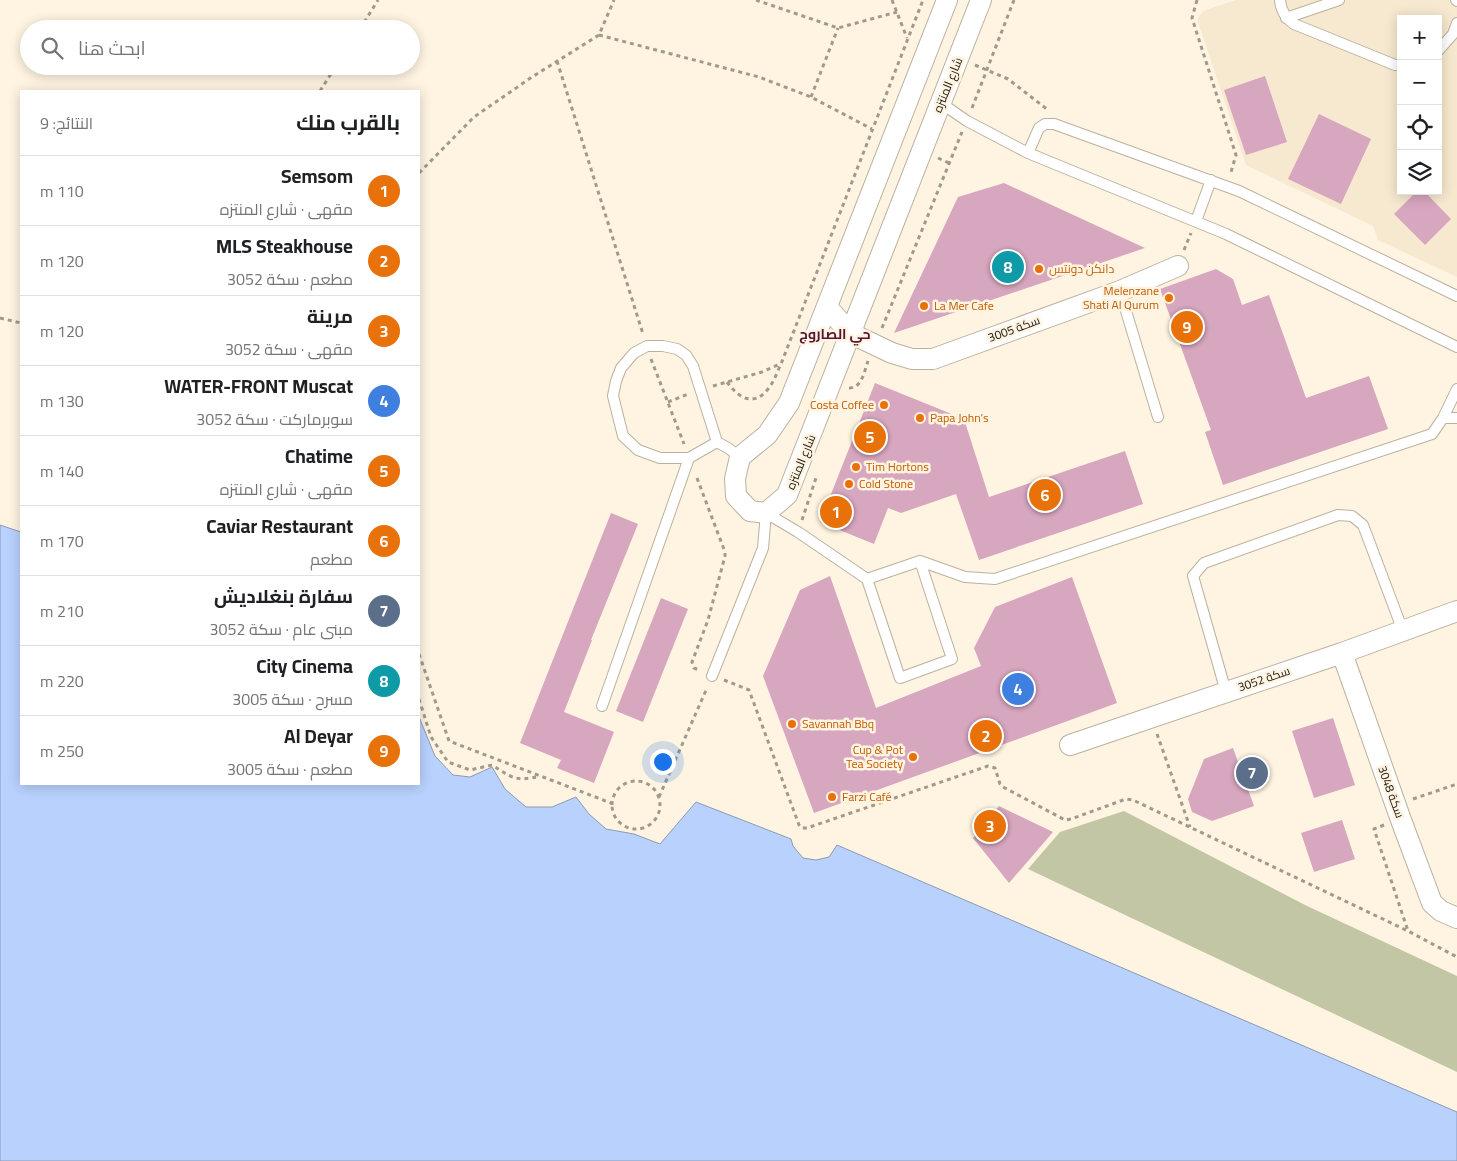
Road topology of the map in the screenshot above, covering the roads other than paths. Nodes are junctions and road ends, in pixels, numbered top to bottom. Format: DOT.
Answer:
graph roads {
  1 [pos="947,0"];
  2 [pos="981,0"];
  3 [pos="1280,0"];
  4 [pos="1339,0"];
  5 [pos="1286,18"];
  6 [pos="1457,22"];
  7 [pos="1442,46"];
  8 [pos="1397,65"];
  9 [pos="941,103"];
  10 [pos="1028,153"];
  11 [pos="1211,180"];
  12 [pos="1196,221"];
  13 [pos="856,233"];
  14 [pos="885,244"];
  15 [pos="1178,266"];
  16 [pos="1120,291"];
  17 [pos="1457,296"];
  18 [pos="827,307"];
  19 [pos="850,333"];
  20 [pos="1457,347"];
  21 [pos="1457,389"];
  22 [pos="1158,417"];
  23 [pos="1443,418"];
  24 [pos="1457,418"];
  25 [pos="717,442"];
  26 [pos="740,457"];
  27 [pos="689,458"];
  28 [pos="766,513"];
  29 [pos="920,561"];
  30 [pos="867,579"];
  31 [pos="1457,611"];
  32 [pos="1403,631"];
  33 [pos="1342,652"];
  34 [pos="712,676"];
  35 [pos="1226,692"];
  36 [pos="602,706"];
  37 [pos="1070,745"];
  38 [pos="1457,918"];
  1 -- 13 [label="street"];
  2 -- 9 [label="street, شارع المنتزه"];
  3 -- 5 [label="lane"];
  4 -- 5 [label="lane"];
  5 -- 8 [label="lane"];
  6 -- 7 [label="lane"];
  9 -- 10 [label="lane"];
  9 -- 14 [label="street, شارع المنتزه"];
  10 -- 11 [label="lane"];
  10 -- 12 [label="lane"];
  11 -- 12 [label="lane"];
  11 -- 17 [label="lane"];
  12 -- 20 [label="lane"];
  13 -- 14 [label="street"];
  13 -- 18 [label="street"];
  14 -- 19 [label="street, شارع المنتزه"];
  15 -- 16 [label="street, سكة 3005"];
  16 -- 19 [label="street, سكة 3005"];
  16 -- 22 [label="lane"];
  18 -- 19 [label="street"];
  18 -- 26 [label="street"];
  19 -- 28 [label="street, شارع المنتزه"];
  21 -- 23 [label="lane"];
  23 -- 24 [label="lane"];
  23 -- 29 [label="lane"];
  25 -- 26 [label="lane"];
  25 -- 27 [label="lane"];
  25 -- 27 [label="lane"];
  26 -- 28 [label="street"];
  27 -- 36 [label="lane"];
  28 -- 30 [label="lane"];
  28 -- 34 [label="lane"];
  29 -- 30 [label="lane"];
  29 -- 30 [label="lane"];
  31 -- 32 [label="street, سكة 3052"];
  32 -- 33 [label="street, سكة 3052"];
  32 -- 35 [label="lane"];
  33 -- 35 [label="street, سكة 3052"];
  33 -- 38 [label="street, سكة 3048"];
  35 -- 37 [label="street, سكة 3052"];
}
